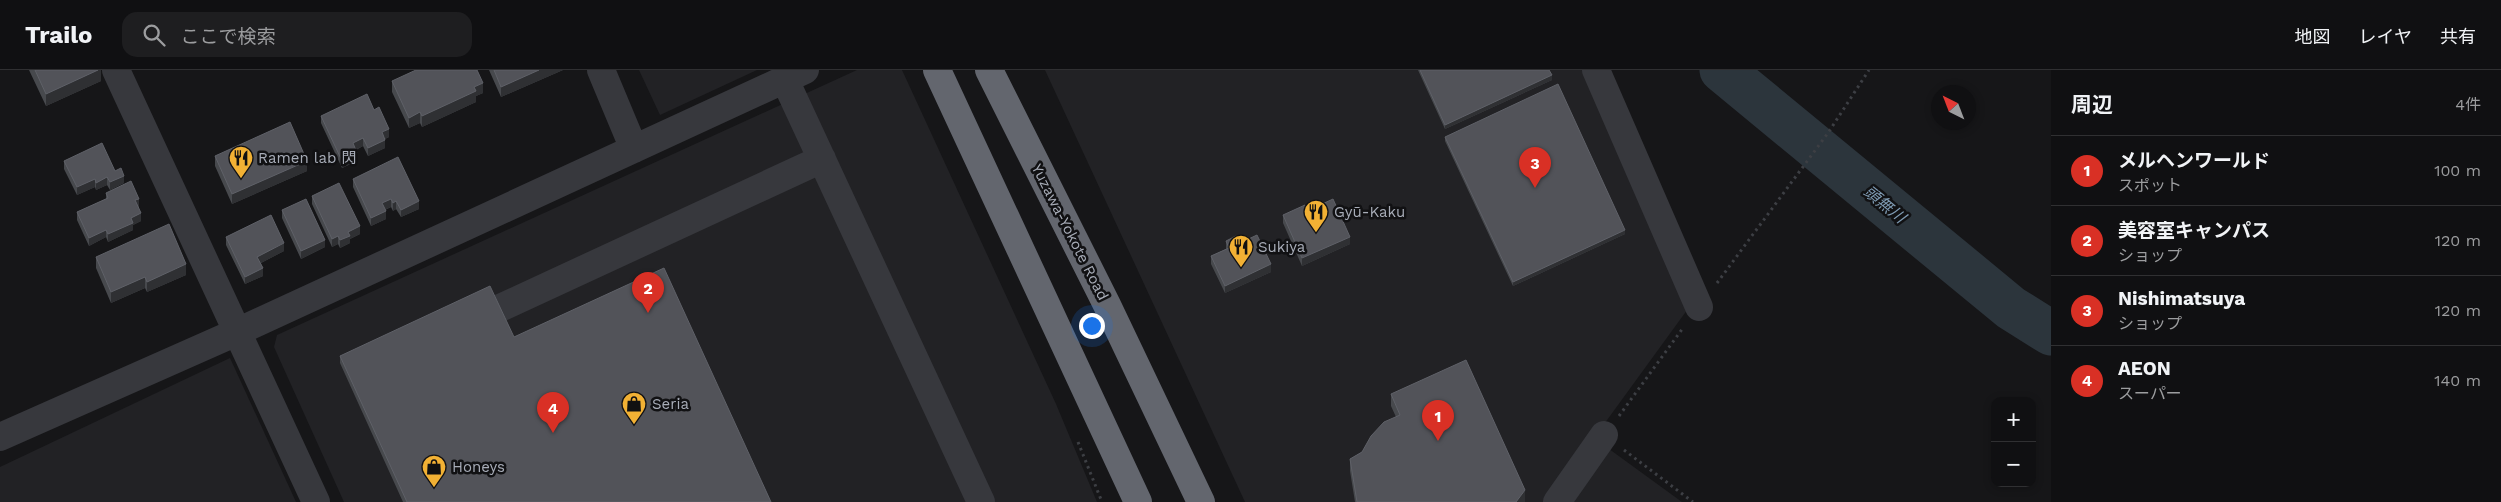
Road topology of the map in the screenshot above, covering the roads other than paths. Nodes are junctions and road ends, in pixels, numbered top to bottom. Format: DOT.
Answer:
graph roads {
  1 [pos="116,70"];
  2 [pos="601,70"];
  3 [pos="937,70"];
  4 [pos="989,70"];
  5 [pos="1596,70"];
  6 [pos="795,75"];
  7 [pos="634,149"];
  8 [pos="822,159"];
  9 [pos="1699,307"];
  10 [pos="485,315"];
  11 [pos="237,332"];
  12 [pos="1604,435"];
  13 [pos="0,437"];
  14 [pos="316,502"];
  15 [pos="981,502"];
  16 [pos="1138,502"];
  17 [pos="1201,502"];
  18 [pos="1557,502"];
  1 -- 11 [label="street"];
  2 -- 7 [label="street"];
  3 -- 16 [label="highway"];
  4 -- 17 [label="highway, Yuzawa-Yokote Road"];
  5 -- 9 [label="street"];
  6 -- 7 [label="street"];
  6 -- 8 [label="street"];
  7 -- 11 [label="street"];
  8 -- 10 [label="street"];
  8 -- 15 [label="street"];
  11 -- 13 [label="street"];
  11 -- 14 [label="street"];
  12 -- 18 [label="street"];
}
